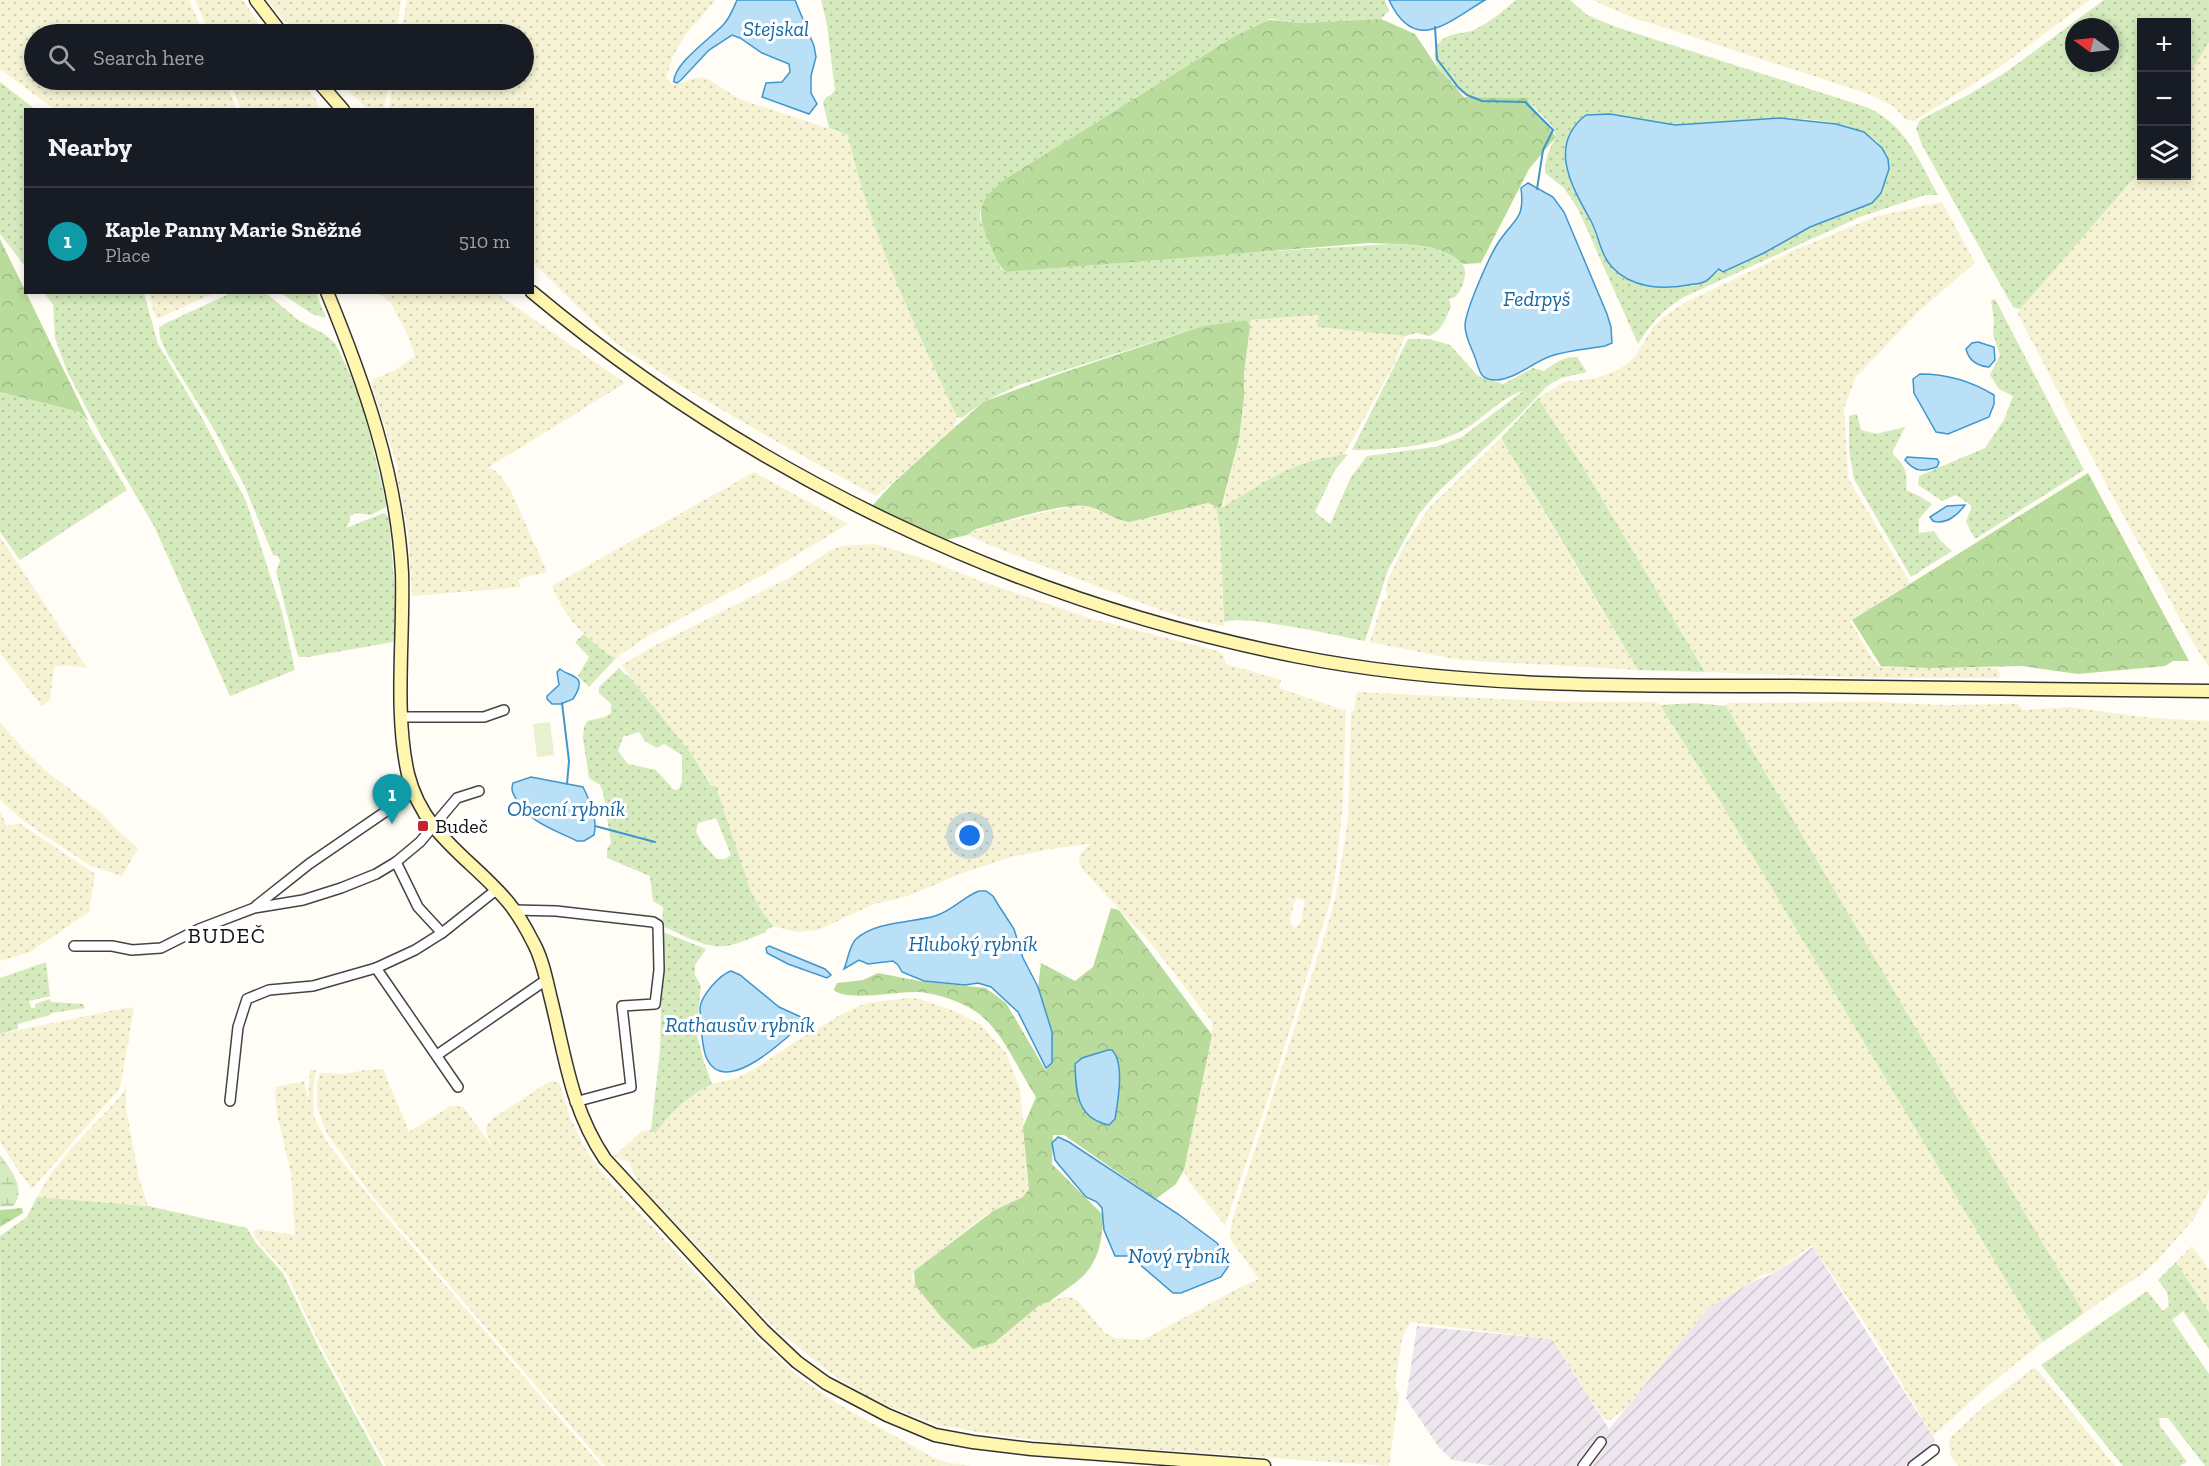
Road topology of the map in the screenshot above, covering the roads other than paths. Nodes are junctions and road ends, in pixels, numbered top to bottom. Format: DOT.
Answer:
graph roads {
  1 [pos="256,0"];
  2 [pos="274,24"];
  3 [pos="326,90"];
  4 [pos="342,108"];
  5 [pos="328,294"];
  6 [pos="534,294"];
  7 [pos="2209,691"];
  8 [pos="504,710"];
  9 [pos="402,717"];
  10 [pos="479,791"];
  11 [pos="414,792"];
  12 [pos="433,826"];
  13 [pos="396,862"];
  14 [pos="496,890"];
  15 [pos="254,908"];
  16 [pos="514,910"];
  17 [pos="442,933"];
  18 [pos="74,946"];
  19 [pos="376,968"];
  20 [pos="546,980"];
  21 [pos="437,1055"];
  22 [pos="458,1087"];
  23 [pos="230,1101"];
  24 [pos="575,1102"];
  25 [pos="1601,1442"];
  26 [pos="1934,1450"];
  27 [pos="1264,1466"];
  28 [pos="1583,1466"];
  29 [pos="1913,1466"];
  1 -- 2 [label="main road"];
  3 -- 4 [label="main road"];
  5 -- 9 [label="main road"];
  6 -- 7 [label="main road"];
  8 -- 9 [label="street"];
  9 -- 11 [label="main road"];
  10 -- 12 [label="street"];
  11 -- 12 [label="main road"];
  11 -- 15 [label="street"];
  12 -- 13 [label="street"];
  12 -- 14 [label="main road"];
  13 -- 15 [label="street"];
  13 -- 17 [label="street"];
  14 -- 16 [label="main road"];
  14 -- 17 [label="street"];
  15 -- 18 [label="street"];
  16 -- 20 [label="main road"];
  16 -- 24 [label="street"];
  17 -- 19 [label="street"];
  19 -- 21 [label="street"];
  19 -- 23 [label="street"];
  20 -- 21 [label="street"];
  20 -- 24 [label="main road"];
  21 -- 22 [label="street"];
  24 -- 27 [label="main road"];
  25 -- 28 [label="street"];
  26 -- 29 [label="street"];
}
